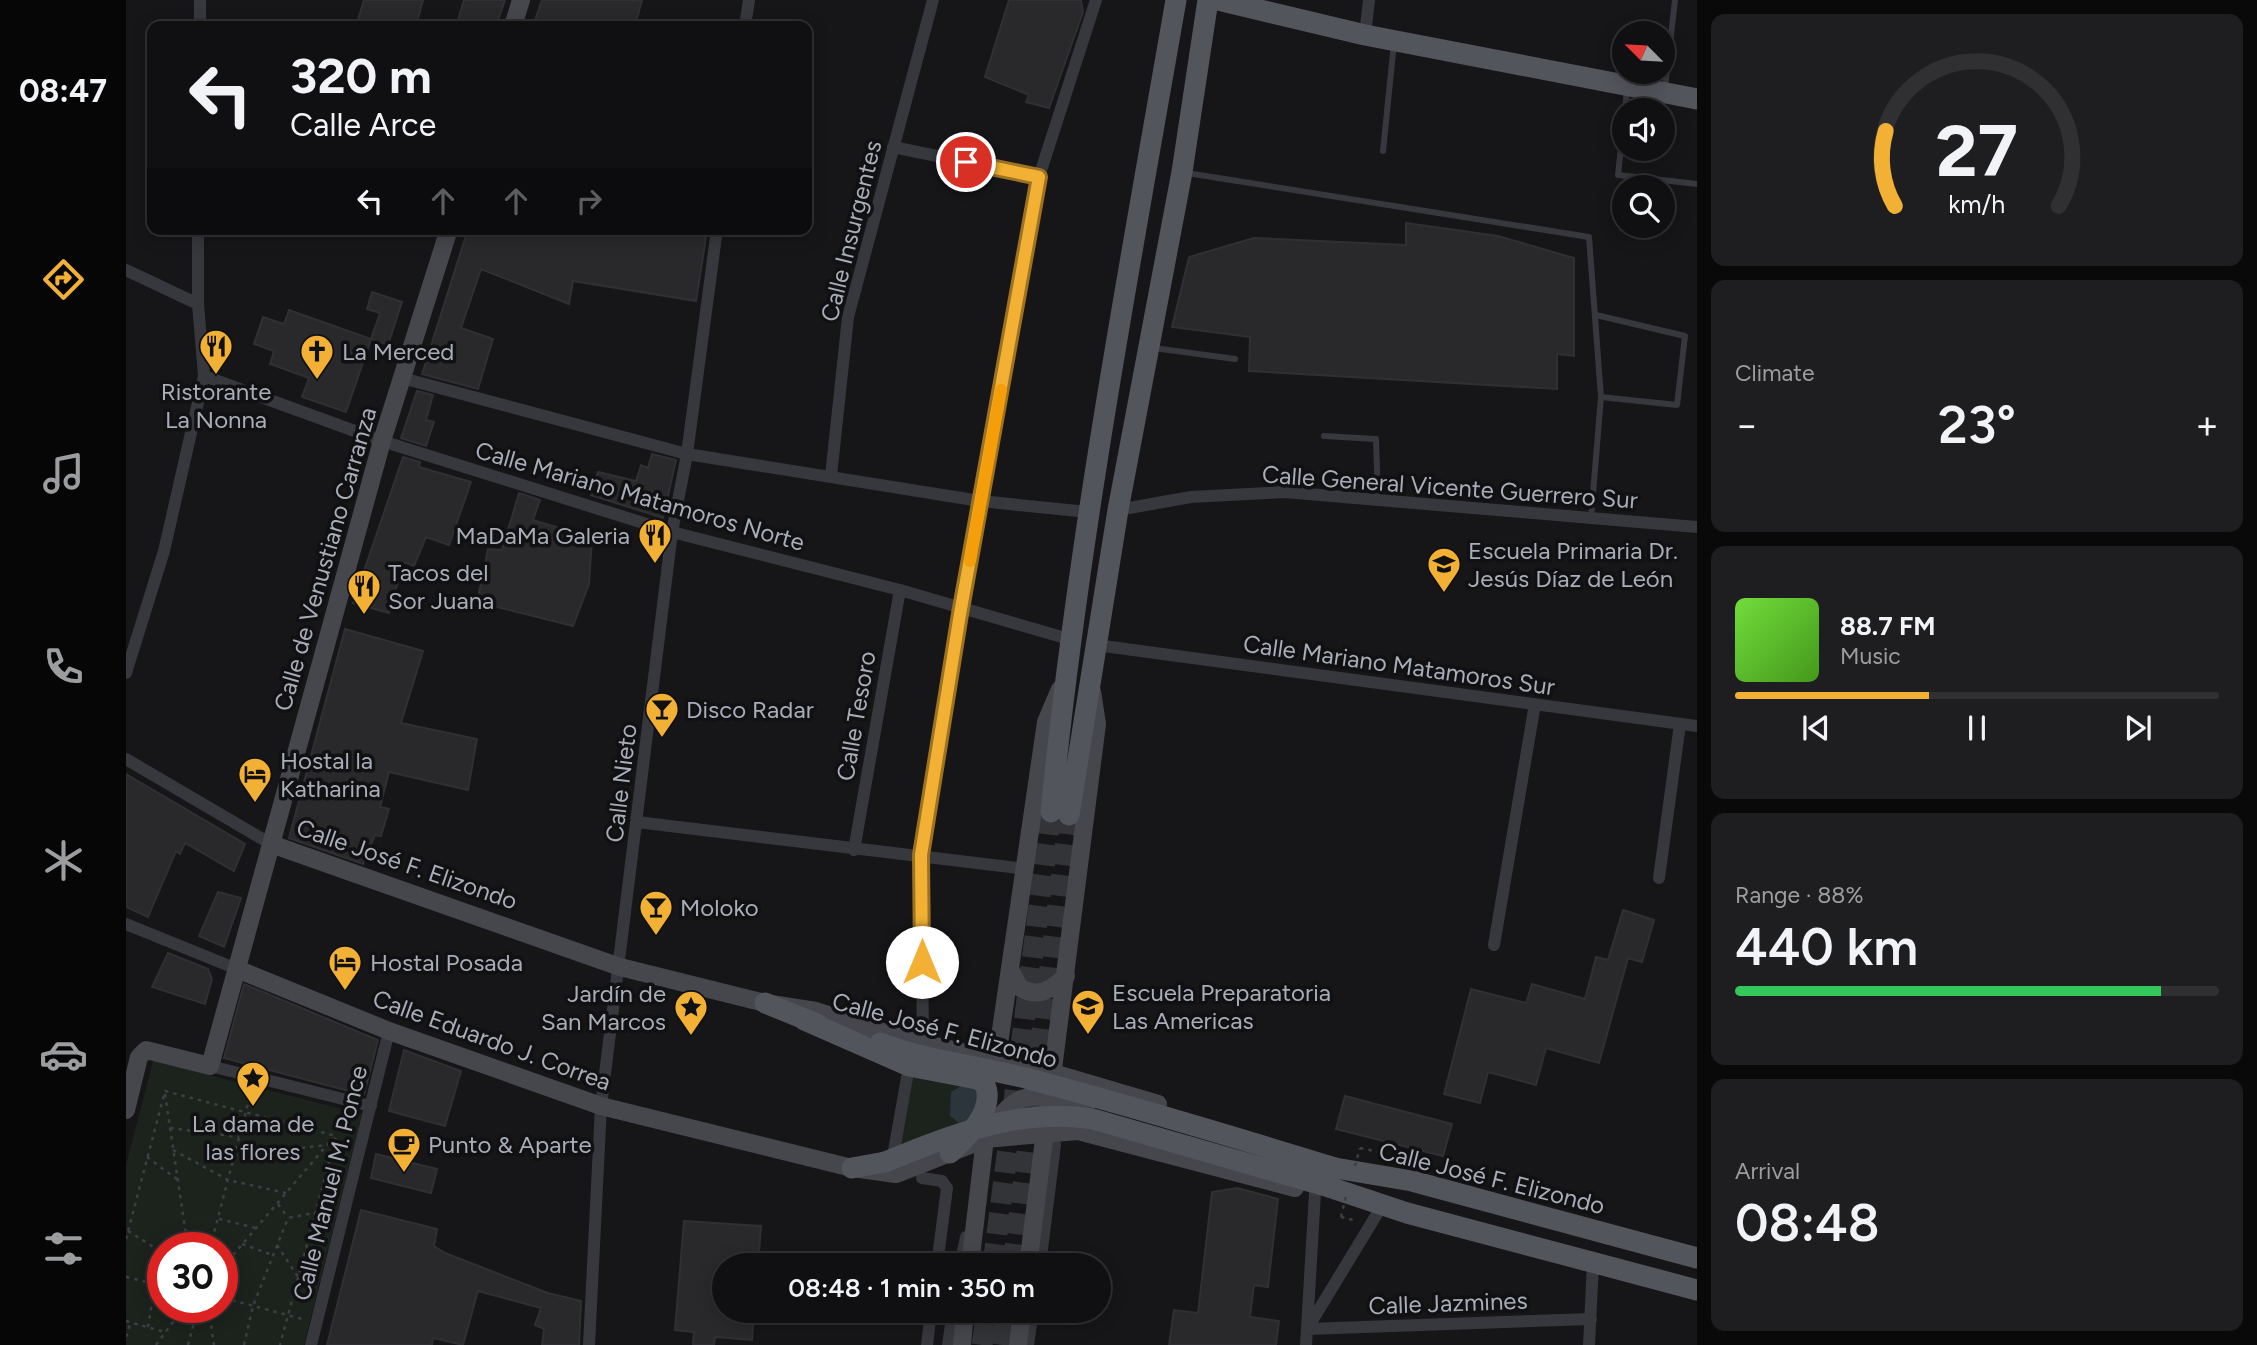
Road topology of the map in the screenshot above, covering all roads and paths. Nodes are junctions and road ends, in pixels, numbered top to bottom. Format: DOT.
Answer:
graph roads {
  1 [pos="200,0"];
  2 [pos="521,0"];
  3 [pos="749,0"];
  4 [pos="933,0"];
  5 [pos="1096,0"];
  6 [pos="1176,0"];
  7 [pos="1208,0"];
  8 [pos="1217,0"];
  9 [pos="1369,0"];
  10 [pos="1675,0"];
  11 [pos="200,21"];
  12 [pos="515,21"];
  13 [pos="746,21"];
  14 [pos="1365,35"];
  15 [pos="1394,41"];
  16 [pos="1628,86"];
  17 [pos="1665,93"];
  18 [pos="1626,98"];
  19 [pos="1697,99"];
  20 [pos="893,147"];
  21 [pos="1383,151"];
  22 [pos="1619,161"];
  23 [pos="1182,172"];
  24 [pos="1039,177"];
  25 [pos="1697,184"];
  26 [pos="198,235"];
  27 [pos="447,235"];
  28 [pos="717,235"];
  29 [pos="126,270"];
  30 [pos="198,304"];
  31 [pos="1596,315"];
  32 [pos="1149,347"];
  33 [pos="1235,359"];
  34 [pos="204,376"];
  35 [pos="402,378"];
  36 [pos="1601,397"];
  37 [pos="1324,436"];
  38 [pos="382,441"];
  39 [pos="687,454"];
  40 [pos="831,476"];
  41 [pos="1378,500"];
  42 [pos="980,501"];
  43 [pos="1118,510"];
  44 [pos="1088,512"];
  45 [pos="1591,518"];
  46 [pos="1697,527"];
  47 [pos="672,532"];
  48 [pos="900,590"];
  49 [pos="962,608"];
  50 [pos="1069,639"];
  51 [pos="1096,645"];
  52 [pos="129,651"];
  53 [pos="126,673"];
  54 [pos="1064,680"];
  55 [pos="1091,680"];
  56 [pos="1535,704"];
  57 [pos="1680,724"];
  58 [pos="1697,726"];
  59 [pos="126,759"];
  60 [pos="637,822"];
  61 [pos="271,844"];
  62 [pos="854,850"];
  63 [pos="921,855"];
  64 [pos="1026,869"];
  65 [pos="1658,878"];
  66 [pos="126,925"];
  67 [pos="1494,945"];
  68 [pos="620,967"];
  69 [pos="1010,968"];
  70 [pos="237,969"];
  71 [pos="1066,976"];
  72 [pos="765,1003"];
  73 [pos="804,1020"];
  74 [pos="389,1031"];
  75 [pos="923,1043"];
  76 [pos="997,1060"];
  77 [pos="210,1066"];
  78 [pos="909,1066"];
  79 [pos="1053,1073"];
  80 [pos="254,1078"];
  81 [pos="165,1091"];
  82 [pos="1131,1096"];
  83 [pos="1050,1097"];
  84 [pos="1014,1101"];
  85 [pos="371,1106"];
  86 [pos="601,1106"];
  87 [pos="126,1110"];
  88 [pos="245,1112"];
  89 [pos="170,1128"];
  90 [pos="1049,1134"];
  91 [pos="335,1136"];
  92 [pos="239,1137"];
  93 [pos="985,1139"];
  94 [pos="327,1146"];
  95 [pos="1360,1148"];
  96 [pos="173,1150"];
  97 [pos="950,1153"];
  98 [pos="234,1156"];
  99 [pos="890,1156"];
  100 [pos="147,1157"];
  101 [pos="852,1168"];
  102 [pos="981,1171"];
  103 [pos="922,1178"];
  104 [pos="178,1180"];
  105 [pos="228,1180"];
  106 [pos="1412,1181"];
  107 [pos="1336,1182"];
  108 [pos="286,1193"];
  109 [pos="277,1203"];
  110 [pos="975,1203"];
  111 [pos="1380,1209"];
  112 [pos="315,1213"];
  113 [pos="1407,1213"];
  114 [pos="1360,1215"];
  115 [pos="288,1218"];
  116 [pos="218,1219"];
  117 [pos="256,1228"];
  118 [pos="128,1231"];
  119 [pos="185,1232"];
  120 [pos="214,1232"];
  121 [pos="126,1239"];
  122 [pos="147,1243"];
  123 [pos="242,1244"];
  124 [pos="277,1245"];
  125 [pos="238,1249"];
  126 [pos="938,1253"];
  127 [pos="963,1253"];
  128 [pos="971,1253"];
  129 [pos="1030,1253"];
  130 [pos="1041,1253"];
  131 [pos="273,1256"];
  132 [pos="1697,1258"];
  133 [pos="1593,1263"];
  134 [pos="126,1277"];
  135 [pos="298,1278"];
  136 [pos="147,1282"];
  137 [pos="1697,1290"];
  138 [pos="238,1303"];
  139 [pos="253,1306"];
  140 [pos="288,1315"];
  141 [pos="1591,1319"];
  142 [pos="128,1322"];
  143 [pos="149,1323"];
  144 [pos="171,1323"];
  145 [pos="194,1323"];
  146 [pos="211,1323"];
  147 [pos="317,1323"];
  148 [pos="930,1323"];
  149 [pos="951,1323"];
  150 [pos="964,1323"];
  151 [pos="1021,1323"];
  152 [pos="1031,1323"];
  153 [pos="148,1327"];
  154 [pos="1307,1329"];
  155 [pos="165,1332"];
  156 [pos="126,1338"];
  157 [pos="156,1345"];
  158 [pos="188,1345"];
  159 [pos="214,1345"];
  160 [pos="244,1345"];
  161 [pos="280,1345"];
  162 [pos="311,1345"];
  163 [pos="589,1345"];
  164 [pos="927,1345"];
  165 [pos="948,1345"];
  166 [pos="962,1345"];
  167 [pos="1018,1345"];
  168 [pos="1028,1345"];
  169 [pos="1306,1345"];
  170 [pos="1590,1345"];
  1 -- 11 [label="street"];
  2 -- 12 [label="street"];
  3 -- 13 [label="street"];
  4 -- 20 [label="street, Calle Insurgentes"];
  5 -- 24 [label="street"];
  6 -- 44 [label="main road"];
  7 -- 23 [label="main road"];
  8 -- 14 [label="main road"];
  9 -- 14 [label="street"];
  10 -- 17 [label="lane"];
  14 -- 15 [label="main road"];
  15 -- 16 [label="main road"];
  15 -- 21 [label="lane"];
  16 -- 17 [label="main road"];
  16 -- 18 [label="lane"];
  17 -- 19 [label="main road"];
  20 -- 24 [label="street"];
  20 -- 40 [label="street, Calle Insurgentes"];
  22 -- 25 [label="lane"];
  23 -- 31 [label="lane"];
  23 -- 32 [label="main road"];
  24 -- 42 [label="street"];
  26 -- 30 [label="street"];
  27 -- 35 [label="street, Calle de Venustiano Carranza"];
  28 -- 39 [label="street, Calle Nieto"];
  29 -- 30 [label="street"];
  30 -- 34 [label="street"];
  31 -- 36 [label="lane"];
  31 -- 36 [label="lane"];
  32 -- 33 [label="lane"];
  32 -- 43 [label="main road"];
  34 -- 38 [label="street, Calle Mariano Matamoros Norte"];
  34 -- 52 [label="street"];
  35 -- 38 [label="street, Calle de Venustiano Carranza"];
  35 -- 39 [label="street"];
  36 -- 45 [label="lane"];
  37 -- 41 [label="lane"];
  38 -- 47 [label="street, Calle Mariano Matamoros Norte"];
  38 -- 61 [label="street, Calle de Venustiano Carranza"];
  39 -- 40 [label="street"];
  39 -- 47 [label="street, Calle Nieto"];
  40 -- 42 [label="street"];
  41 -- 43 [label="street, Calle General Vicente Guerrero Sur"];
  41 -- 45 [label="street, Calle General Vicente Guerrero Sur"];
  42 -- 44 [label="street"];
  42 -- 49 [label="street"];
  43 -- 51 [label="main road"];
  44 -- 50 [label="main road"];
  45 -- 46 [label="street, Calle General Vicente Guerrero Sur"];
  47 -- 48 [label="street, Calle Mariano Matamoros Norte"];
  47 -- 60 [label="street, Calle Nieto"];
  48 -- 49 [label="street, Calle Mariano Matamoros Norte"];
  48 -- 62 [label="street, Calle Tesoro"];
  49 -- 50 [label="street, Calle Mariano Matamoros Norte"];
  49 -- 63 [label="street"];
  50 -- 54 [label="main road"];
  51 -- 55 [label="main road"];
  51 -- 56 [label="street, Calle Mariano Matamoros Sur"];
  52 -- 53 [label="street"];
  54 -- 55 [label="main road"];
  54 -- 64 [label="street"];
  55 -- 71 [label="street"];
  56 -- 57 [label="street, Calle Mariano Matamoros Sur"];
  56 -- 67 [label="street"];
  57 -- 58 [label="street, Calle Mariano Matamoros Sur"];
  57 -- 65 [label="street"];
  59 -- 61 [label="street, Calle José F. Elizondo"];
  60 -- 62 [label="street"];
  60 -- 68 [label="street, Calle Nieto"];
  61 -- 68 [label="street, Calle José F. Elizondo"];
  61 -- 70 [label="street, Calle de Venustiano Carranza"];
  62 -- 63 [label="street"];
  63 -- 64 [label="street"];
  63 -- 75 [label="street"];
  64 -- 69 [label="street"];
  66 -- 70 [label="street, Calle Eduardo J. Correa"];
  68 -- 72 [label="street, Calle José F. Elizondo"];
  68 -- 86 [label="street, Calle Nieto"];
  69 -- 71 [label="street"];
  69 -- 76 [label="street"];
  70 -- 74 [label="street, Calle Eduardo J. Correa"];
  70 -- 77 [label="street, Calle de Venustiano Carranza"];
  71 -- 79 [label="street"];
  72 -- 73 [label="main road, Calle José F. Elizondo"];
  72 -- 75 [label="street"];
  73 -- 78 [label="main road"];
  73 -- 107 [label="main road, Calle José F. Elizondo, bridge"];
  74 -- 85 [label="street, Calle Manuel M. Ponce"];
  74 -- 86 [label="street, Calle Eduardo J. Correa"];
  75 -- 76 [label="street"];
  76 -- 79 [label="street"];
  76 -- 84 [label="street"];
  76 -- 93 [label="street"];
  77 -- 80 [label="street"];
  77 -- 87 [label="street"];
  78 -- 97 [label="main road"];
  78 -- 99 [label="street"];
  79 -- 82 [label="street"];
  79 -- 83 [label="street"];
  80 -- 85 [label="street"];
  80 -- 88 [label="path"];
  81 -- 88 [label="path"];
  81 -- 89 [label="path"];
  81 -- 100 [label="path"];
  82 -- 83 [label="street"];
  82 -- 106 [label="street"];
  83 -- 84 [label="street"];
  83 -- 90 [label="street"];
  84 -- 90 [label="street"];
  84 -- 93 [label="street"];
  85 -- 147 [label="street, Calle Manuel M. Ponce"];
  86 -- 101 [label="street, Calle Eduardo J. Correa"];
  86 -- 163 [label="street, Calle Nieto"];
  88 -- 91 [label="path"];
  88 -- 92 [label="path"];
  89 -- 92 [label="path"];
  89 -- 96 [label="path"];
  90 -- 93 [label="street"];
  90 -- 107 [label="street"];
  90 -- 129 [label="street"];
  90 -- 130 [label="street"];
  91 -- 94 [label="path"];
  91 -- 112 [label="path"];
  92 -- 98 [label="path"];
  93 -- 97 [label="street, Calle Eduardo J. Correa"];
  93 -- 102 [label="street"];
  94 -- 98 [label="path"];
  94 -- 108 [label="path"];
  95 -- 107 [label="path, bridge"];
  96 -- 104 [label="path"];
  96 -- 105 [label="path"];
  97 -- 101 [label="street, Calle Eduardo J. Correa"];
  97 -- 102 [label="street"];
  98 -- 105 [label="path"];
  99 -- 101 [label="main road, Calle José F. Elizondo"];
  99 -- 107 [label="main road, Calle José F. Elizondo, bridge"];
  100 -- 104 [label="path"];
  100 -- 118 [label="path"];
  102 -- 110 [label="street"];
  103 -- 126 [label="street"];
  104 -- 119 [label="path"];
  105 -- 108 [label="path"];
  105 -- 116 [label="path"];
  106 -- 107 [label="main road, Calle José F. Elizondo"];
  106 -- 132 [label="main road, Calle José F. Elizondo"];
  107 -- 111 [label="street"];
  107 -- 113 [label="main road, Calle José F. Elizondo"];
  107 -- 114 [label="path, bridge"];
  107 -- 154 [label="street"];
  108 -- 109 [label="path"];
  109 -- 115 [label="path"];
  109 -- 117 [label="path"];
  110 -- 127 [label="street"];
  110 -- 128 [label="street"];
  111 -- 113 [label="street"];
  111 -- 154 [label="street"];
  112 -- 115 [label="path"];
  112 -- 135 [label="path"];
  113 -- 133 [label="main road, Calle José F. Elizondo"];
  115 -- 124 [label="path"];
  116 -- 117 [label="path"];
  116 -- 120 [label="path"];
  117 -- 123 [label="path"];
  118 -- 121 [label="path"];
  118 -- 122 [label="path"];
  123 -- 125 [label="path"];
  123 -- 131 [label="path"];
  124 -- 131 [label="path"];
  124 -- 135 [label="path"];
  131 -- 139 [label="path"];
  133 -- 137 [label="main road, Calle José F. Elizondo"];
  133 -- 141 [label="street"];
  134 -- 136 [label="path"];
  135 -- 140 [label="path"];
  138 -- 139 [label="path"];
  139 -- 140 [label="path"];
  139 -- 160 [label="path"];
  140 -- 147 [label="path"];
  140 -- 161 [label="path"];
  141 -- 154 [label="street, Calle Jazmines"];
  141 -- 170 [label="street"];
  142 -- 153 [label="path"];
  142 -- 156 [label="path"];
  143 -- 153 [label="path"];
  144 -- 155 [label="path"];
  145 -- 158 [label="path"];
  146 -- 159 [label="path"];
  147 -- 162 [label="street, Calle Manuel M. Ponce"];
  148 -- 164 [label="street"];
  149 -- 165 [label="street"];
  150 -- 166 [label="street"];
  151 -- 167 [label="street"];
  152 -- 168 [label="street"];
  153 -- 155 [label="path"];
  154 -- 169 [label="street"];
  155 -- 157 [label="path"];
}
